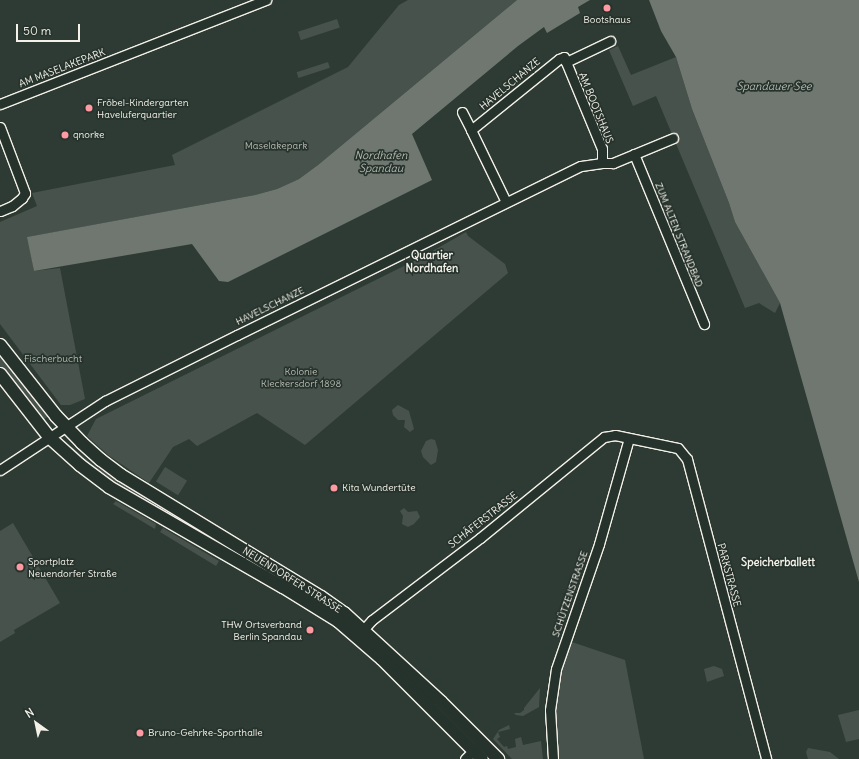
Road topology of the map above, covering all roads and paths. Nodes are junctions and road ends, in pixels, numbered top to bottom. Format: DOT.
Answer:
graph roads {
  1 [pos="266,0"];
  2 [pos="610,41"];
  3 [pos="565,60"];
  4 [pos="0,104"];
  5 [pos="462,112"];
  6 [pos="0,127"];
  7 [pos="471,130"];
  8 [pos="673,138"];
  9 [pos="634,154"];
  10 [pos="602,163"];
  11 [pos="506,202"];
  12 [pos="0,211"];
  13 [pos="704,324"];
  14 [pos="0,345"];
  15 [pos="0,374"];
  16 [pos="66,427"];
  17 [pos="49,437"];
  18 [pos="629,438"];
  19 [pos="0,470"];
  20 [pos="362,635"];
  21 [pos="475,753"];
  22 [pos="498,759"];
  23 [pos="553,759"];
  24 [pos="766,759"];
  1 -- 4 [label="street, AM MASELAKEPARK"];
  2 -- 3 [label="street"];
  3 -- 7 [label="street, HAVELSCHANZE"];
  3 -- 10 [label="street, AM BOOTSHAUS"];
  5 -- 7 [label="street"];
  6 -- 12 [label="street"];
  7 -- 11 [label="street"];
  8 -- 9 [label="street"];
  9 -- 10 [label="street"];
  9 -- 13 [label="street, ZUM ALTEN STRANDBAD"];
  10 -- 11 [label="street, HAVELSCHANZE"];
  11 -- 16 [label="street, HAVELSCHANZE"];
  14 -- 16 [label="main road, NEUENDORFER STRASSE"];
  15 -- 17 [label="main road, NEUENDORFER STRASSE"];
  16 -- 17 [label="street, HAVELSCHANZE"];
  16 -- 20 [label="main road, NEUENDORFER STRASSE"];
  17 -- 19 [label="street, HAVELSCHANZE"];
  17 -- 20 [label="main road, NEUENDORFER STRASSE"];
  18 -- 20 [label="street, SCHÄFERSTRASSE"];
  18 -- 23 [label="street, SCHÜTZENSTRASSE"];
  18 -- 24 [label="street, PARKSTRASSE"];
  20 -- 21 [label="main road, NEUENDORFER STRASSE"];
  21 -- 22 [label="main road, NEUENDORFER STRASSE"];
}
